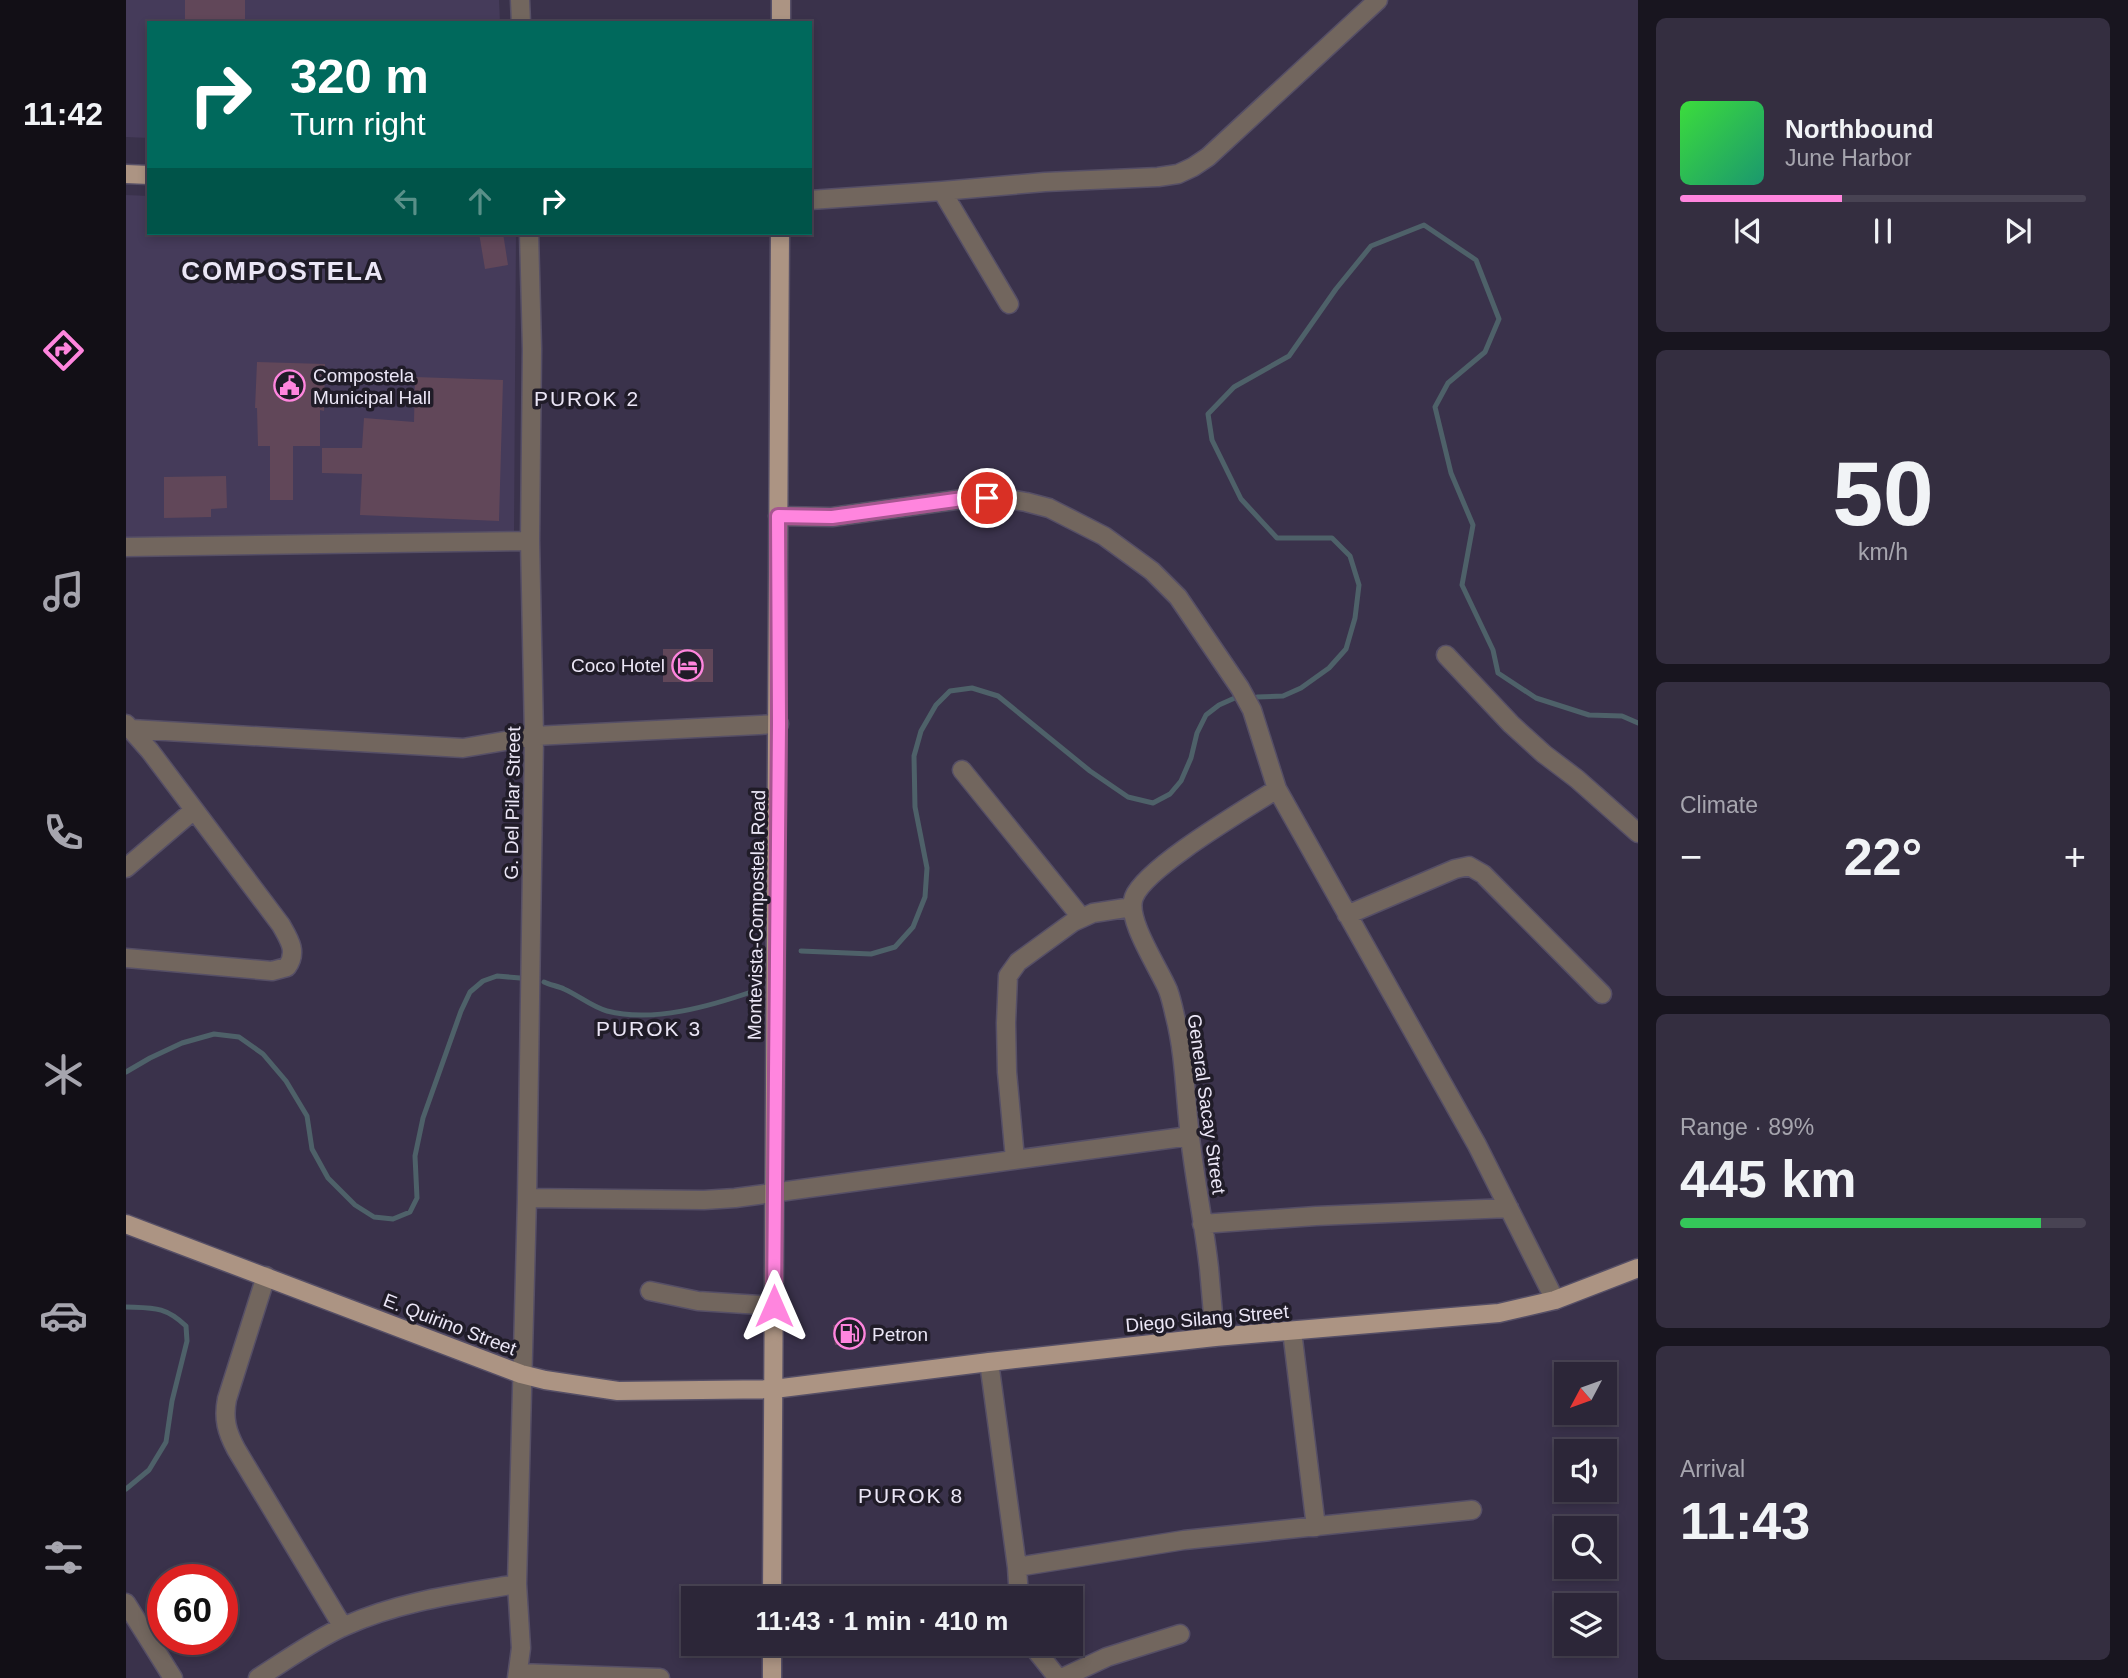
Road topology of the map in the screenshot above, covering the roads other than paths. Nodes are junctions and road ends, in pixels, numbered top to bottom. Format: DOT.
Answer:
graph roads {
  1 [pos="520,0"];
  2 [pos="781,0"];
  3 [pos="1378,0"];
  4 [pos="521,21"];
  5 [pos="781,21"];
  6 [pos="126,174"];
  7 [pos="147,175"];
  8 [pos="942,191"];
  9 [pos="812,200"];
  10 [pos="529,235"];
  11 [pos="780,235"];
  12 [pos="1009,304"];
  13 [pos="778,516"];
  14 [pos="530,541"];
  15 [pos="126,547"];
  16 [pos="1446,656"];
  17 [pos="779,724"];
  18 [pos="129,726"];
  19 [pos="534,736"];
  20 [pos="962,770"];
  21 [pos="1277,789"];
  22 [pos="194,810"];
  23 [pos="1638,833"];
  24 [pos="126,868"];
  25 [pos="1132,907"];
  26 [pos="1347,915"];
  27 [pos="1081,917"];
  28 [pos="126,958"];
  29 [pos="1602,994"];
  30 [pos="1190,1136"];
  31 [pos="1015,1159"];
  32 [pos="774,1192"];
  33 [pos="527,1198"];
  34 [pos="1508,1208"];
  35 [pos="126,1224"];
  36 [pos="1202,1224"];
  37 [pos="1638,1268"];
  38 [pos="266,1276"];
  39 [pos="650,1291"];
  40 [pos="1556,1300"];
  41 [pos="774,1306"];
  42 [pos="1292,1331"];
  43 [pos="1215,1337"];
  44 [pos="989,1362"];
  45 [pos="521,1374"];
  46 [pos="774,1389"];
  47 [pos="1472,1510"];
  48 [pos="1316,1527"];
  49 [pos="1017,1567"];
  50 [pos="517,1584"];
  51 [pos="772,1586"];
  52 [pos="1018,1586"];
  53 [pos="126,1603"];
  54 [pos="343,1627"];
  55 [pos="1180,1633"];
  56 [pos="772,1656"];
  57 [pos="1041,1656"];
  58 [pos="518,1675"];
  59 [pos="173,1678"];
  60 [pos="258,1678"];
  61 [pos="660,1678"];
  62 [pos="772,1678"];
  63 [pos="1060,1678"];
  1 -- 4 [label="street"];
  2 -- 5 [label="main road"];
  3 -- 8 [label="street"];
  6 -- 7 [label="main road"];
  8 -- 9 [label="street"];
  8 -- 12 [label="street"];
  10 -- 14 [label="street, G. Del Pilar Street"];
  11 -- 13 [label="main road, Montevista-Compostela Road"];
  13 -- 17 [label="main road, Montevista-Compostela Road"];
  13 -- 21 [label="street"];
  14 -- 15 [label="street"];
  14 -- 19 [label="street, G. Del Pilar Street"];
  16 -- 23 [label="street"];
  17 -- 19 [label="street"];
  17 -- 32 [label="main road, Montevista-Compostela Road"];
  18 -- 19 [label="street"];
  18 -- 22 [label="street"];
  19 -- 33 [label="street, G. Del Pilar Street"];
  20 -- 27 [label="street"];
  21 -- 25 [label="street"];
  21 -- 26 [label="street"];
  22 -- 24 [label="street"];
  22 -- 28 [label="street"];
  25 -- 27 [label="street"];
  25 -- 30 [label="street, General Sacay Street"];
  26 -- 29 [label="street"];
  26 -- 34 [label="street"];
  27 -- 31 [label="street"];
  30 -- 31 [label="street"];
  30 -- 36 [label="street, General Sacay Street"];
  31 -- 32 [label="street"];
  32 -- 33 [label="street"];
  32 -- 41 [label="main road, Montevista-Compostela Road"];
  33 -- 45 [label="street, G. Del Pilar Street"];
  34 -- 36 [label="street"];
  34 -- 40 [label="street"];
  35 -- 38 [label="main road, E. Quirino Street"];
  36 -- 43 [label="street, General Sacay Street"];
  37 -- 40 [label="main road, Diego Silang Street"];
  38 -- 45 [label="main road, E. Quirino Street"];
  38 -- 54 [label="street"];
  39 -- 41 [label="street"];
  40 -- 42 [label="main road, Diego Silang Street"];
  41 -- 46 [label="main road, Montevista-Compostela Road"];
  42 -- 43 [label="main road, Diego Silang Street"];
  42 -- 48 [label="street"];
  43 -- 44 [label="main road, Diego Silang Street"];
  44 -- 46 [label="main road, Diego Silang Street"];
  44 -- 49 [label="street"];
  45 -- 46 [label="main road, E. Quirino Street"];
  45 -- 50 [label="street, G. Del Pilar Street"];
  46 -- 51 [label="main road, Montevista-Compostela Road"];
  47 -- 48 [label="street"];
  48 -- 49 [label="street"];
  49 -- 52 [label="street"];
  50 -- 54 [label="street"];
  50 -- 58 [label="street, G. Del Pilar Street"];
  53 -- 59 [label="street"];
  54 -- 60 [label="street"];
  55 -- 63 [label="street"];
  56 -- 62 [label="main road"];
  57 -- 63 [label="street"];
  58 -- 61 [label="street"];
}
